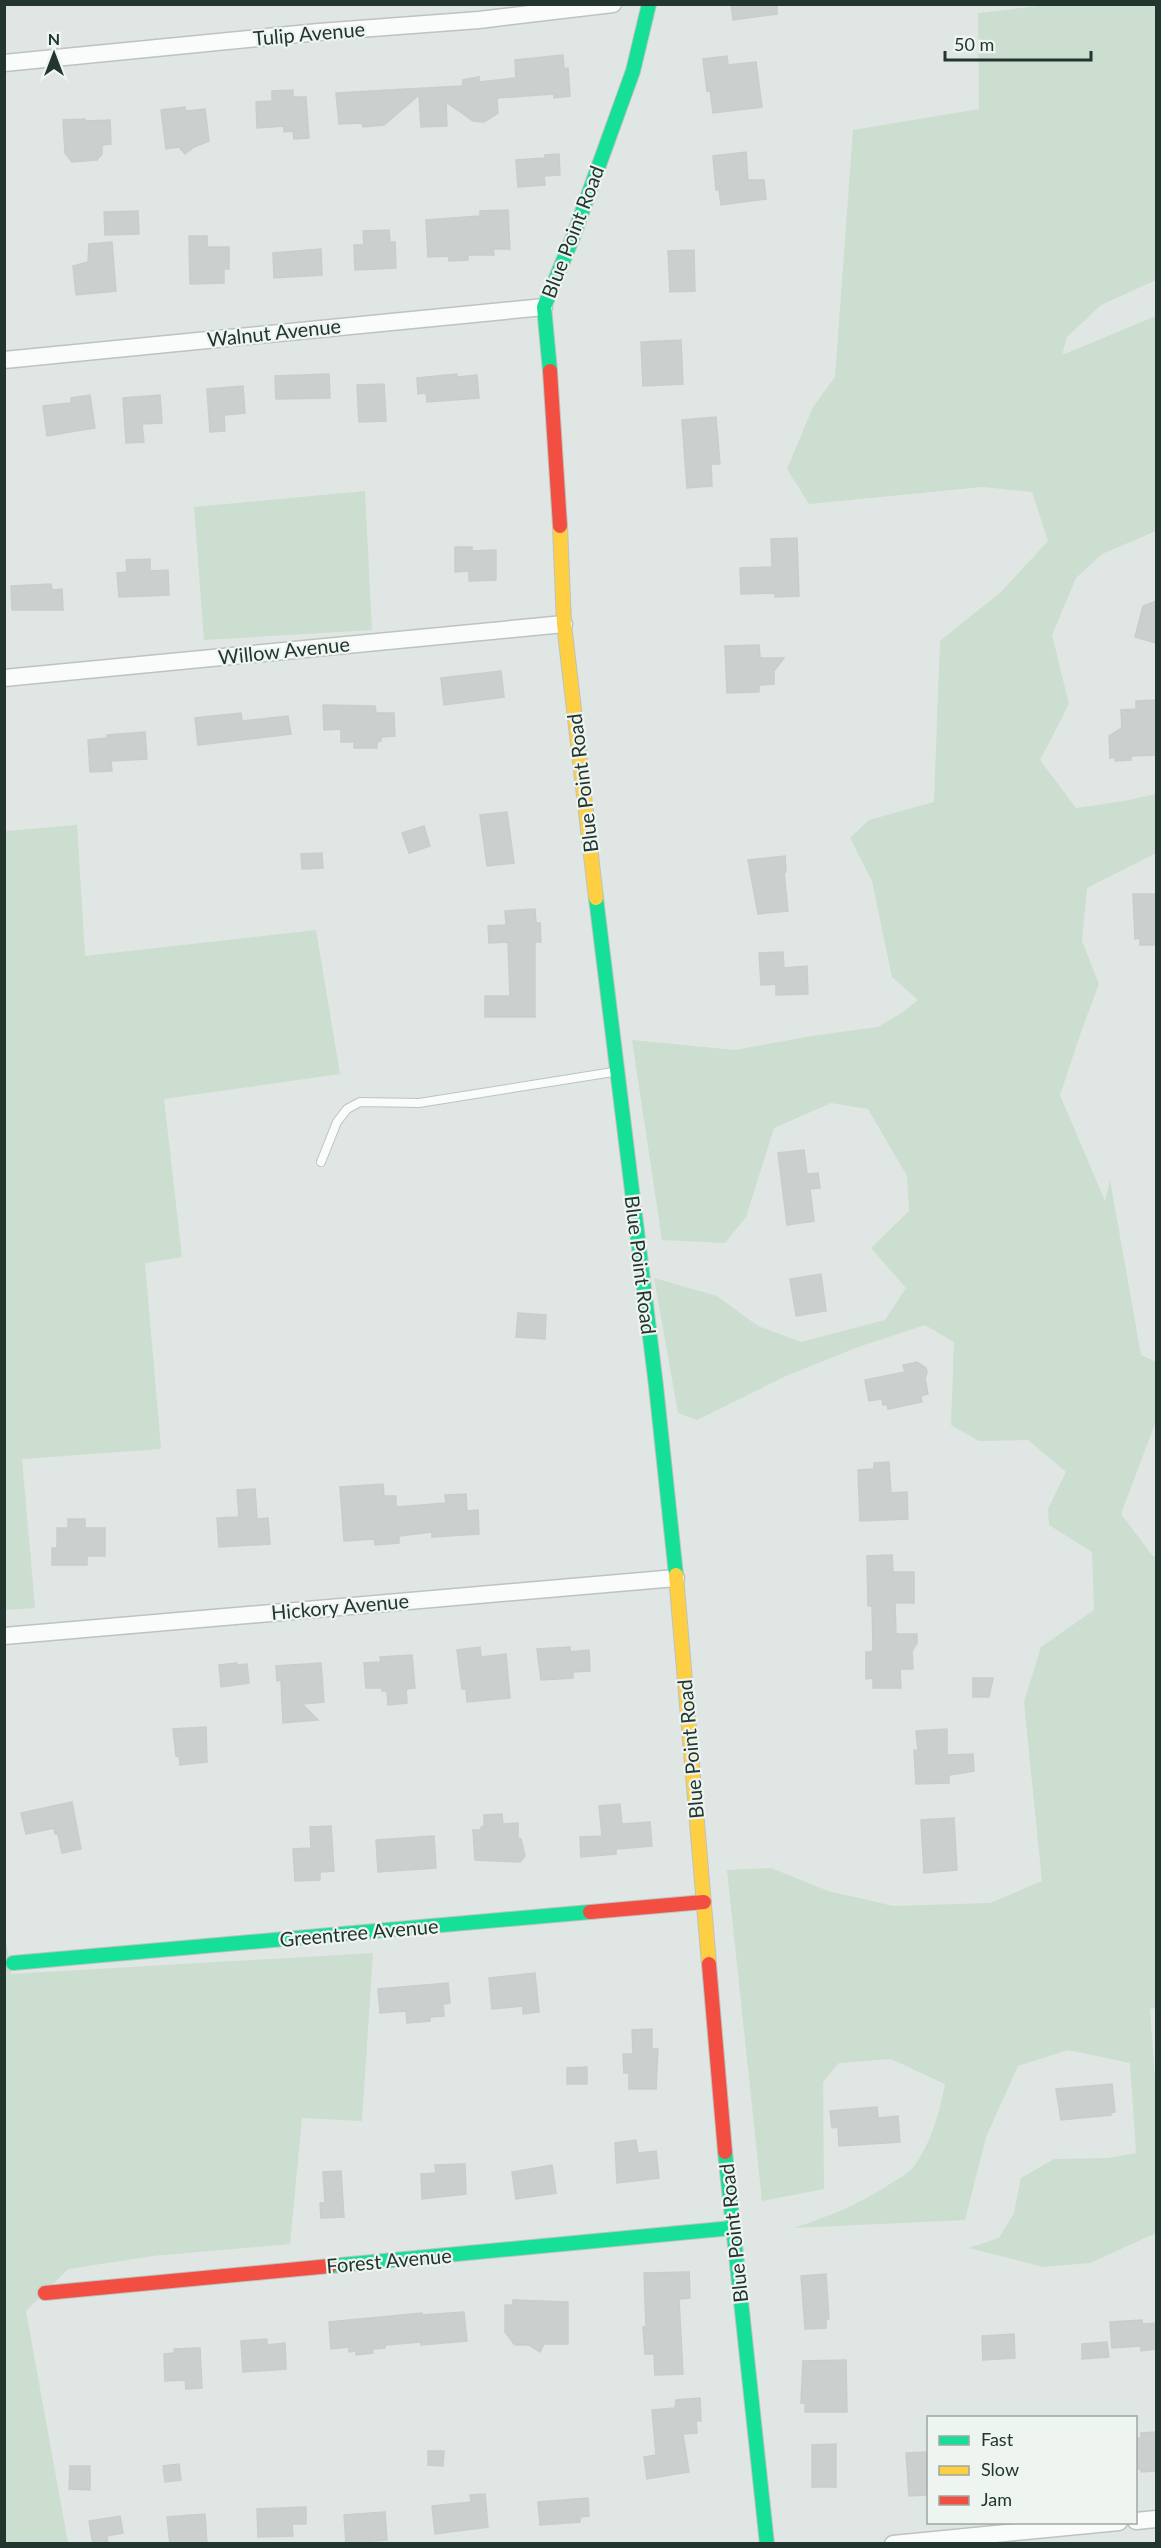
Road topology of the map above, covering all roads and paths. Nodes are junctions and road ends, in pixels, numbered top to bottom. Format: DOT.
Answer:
graph roads {
  1 [pos="613,4"];
  2 [pos="649,4"];
  3 [pos="4,63"];
  4 [pos="544,307"];
  5 [pos="4,360"];
  6 [pos="564,624"];
  7 [pos="4,678"];
  8 [pos="616,1071"];
  9 [pos="321,1162"];
  10 [pos="676,1578"];
  11 [pos="4,1636"];
  12 [pos="704,1902"];
  13 [pos="13,1963"];
  14 [pos="732,2228"];
  15 [pos="45,2294"];
  16 [pos="1156,2519"];
  17 [pos="1137,2521"];
  18 [pos="1114,2524"];
  19 [pos="1054,2536"];
  20 [pos="766,2544"];
  21 [pos="893,2544"];
  1 -- 3 [label="street, Tulip Avenue"];
  2 -- 4 [label="street, Blue Point Road"];
  4 -- 5 [label="street, Walnut Avenue"];
  4 -- 6 [label="street, Blue Point Road"];
  6 -- 7 [label="street, Willow Avenue"];
  6 -- 8 [label="street, Blue Point Road"];
  8 -- 9 [label="lane"];
  8 -- 10 [label="street, Blue Point Road"];
  10 -- 11 [label="street, Hickory Avenue"];
  10 -- 12 [label="street, Blue Point Road"];
  12 -- 13 [label="street, Greentree Avenue"];
  12 -- 14 [label="street, Blue Point Road"];
  14 -- 15 [label="street, Forest Avenue"];
  14 -- 20 [label="street, Blue Point Road"];
  16 -- 17 [label="street"];
  18 -- 19 [label="street"];
  19 -- 21 [label="street"];
}
